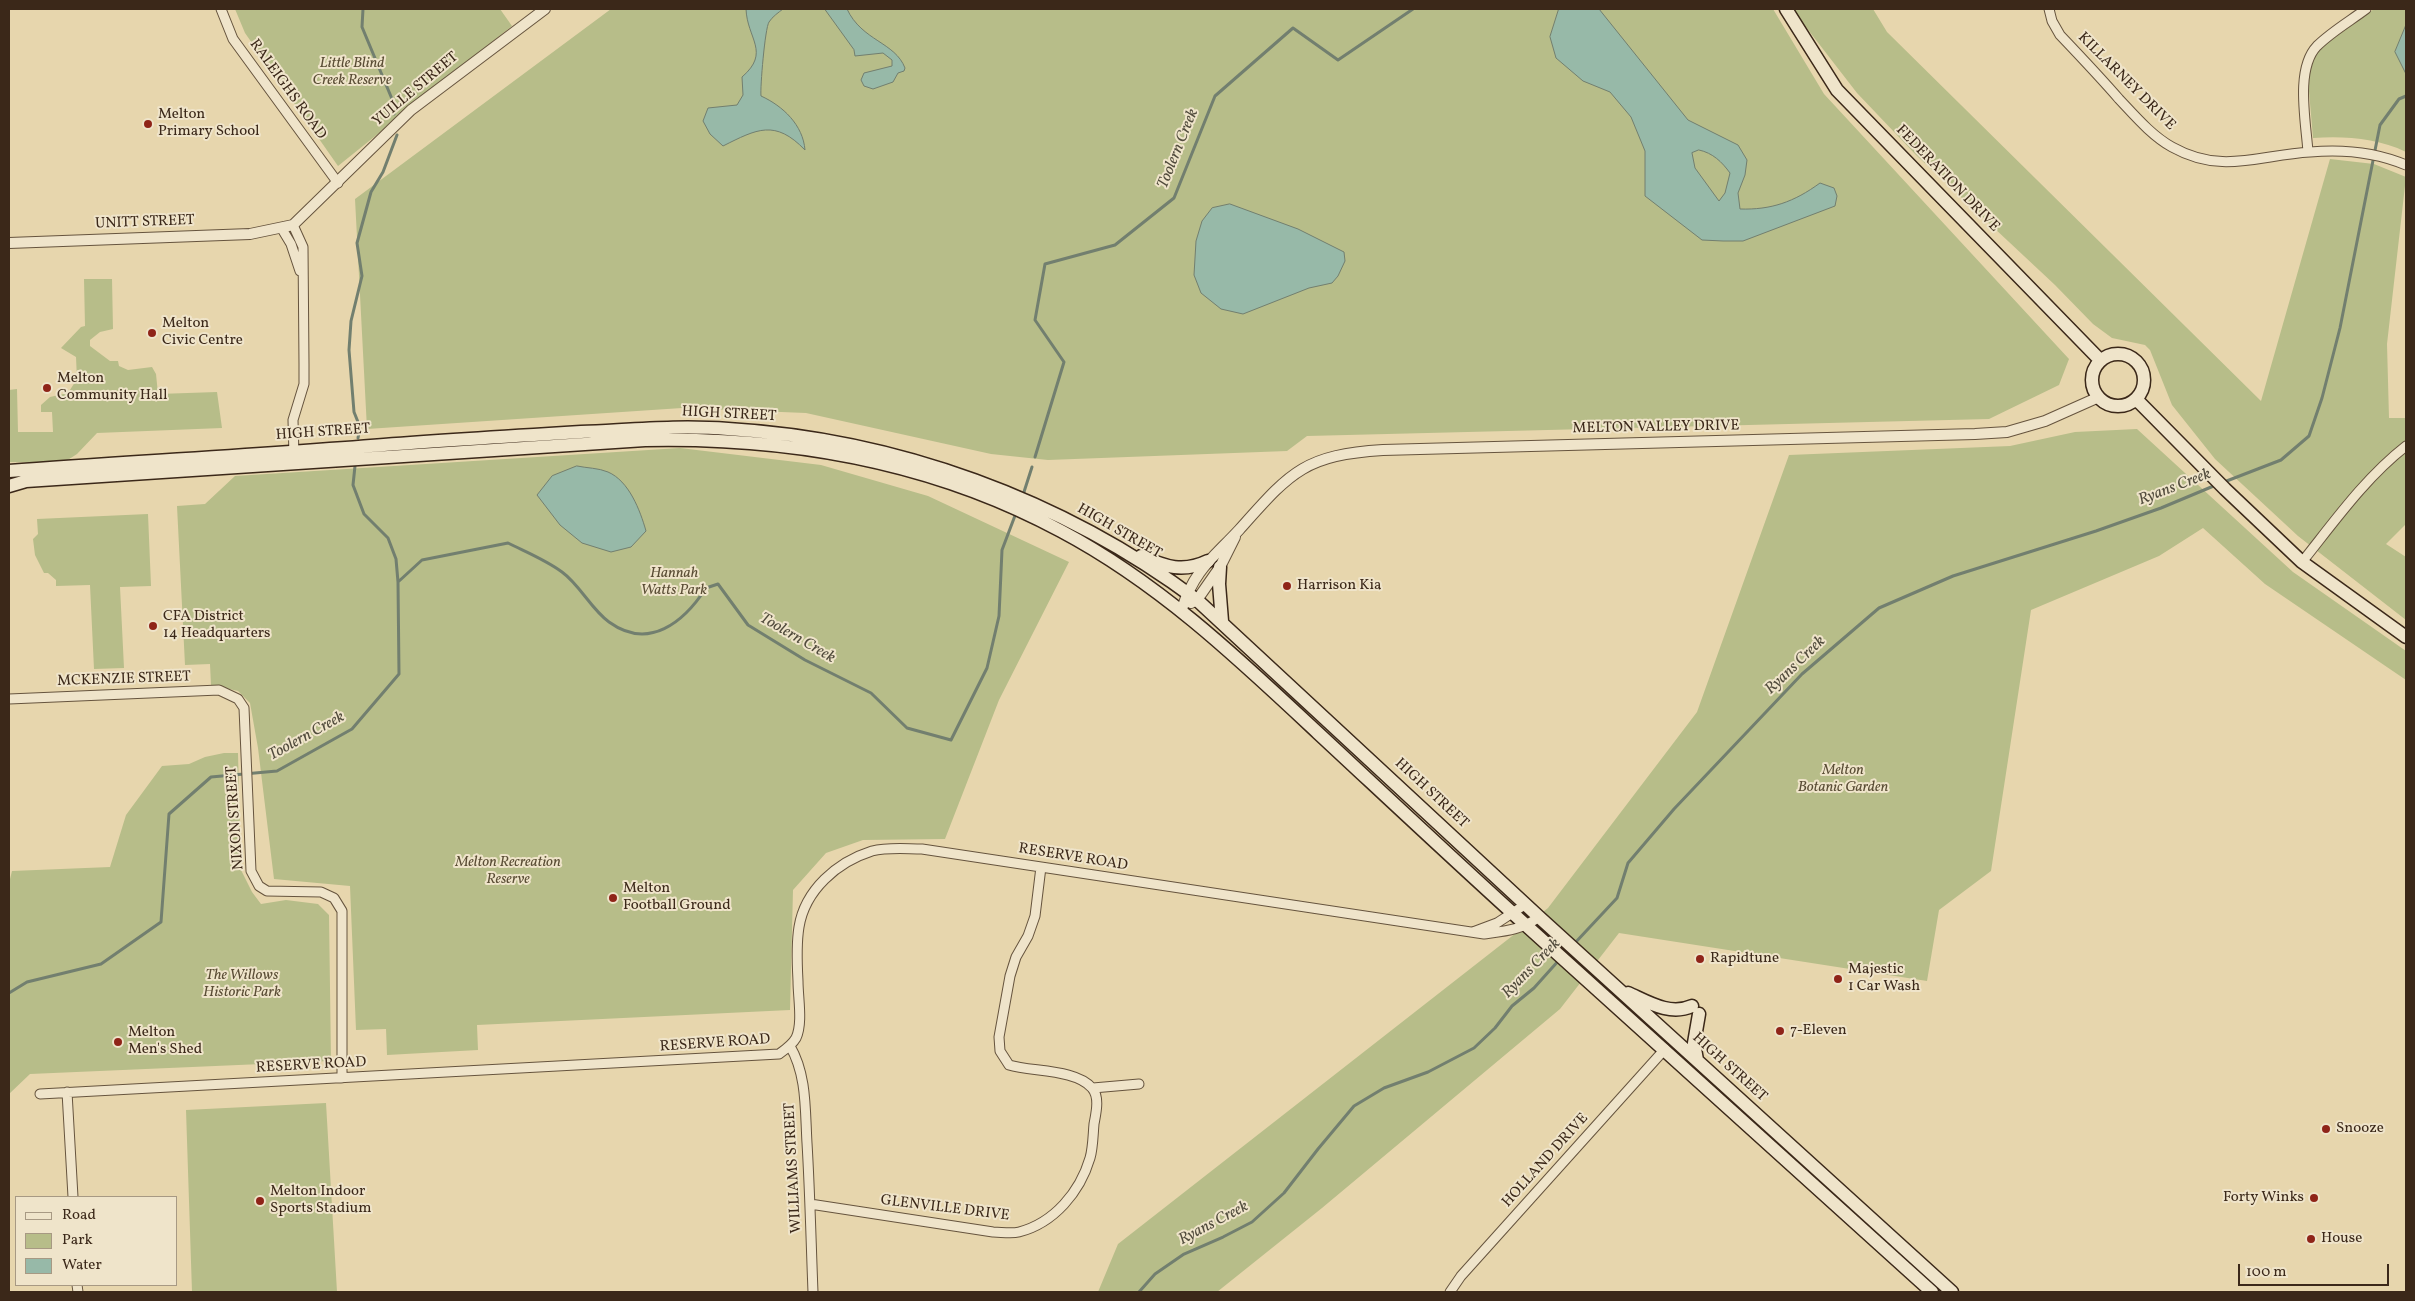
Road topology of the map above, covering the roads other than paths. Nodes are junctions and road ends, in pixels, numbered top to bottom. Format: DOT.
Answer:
graph roads {
  1 [pos="221,9"];
  2 [pos="545,9"];
  3 [pos="1786,9"];
  4 [pos="2049,9"];
  5 [pos="2366,9"];
  6 [pos="2308,152"];
  7 [pos="2406,165"];
  8 [pos="338,183"];
  9 [pos="293,225"];
  10 [pos="282,229"];
  11 [pos="9,243"];
  12 [pos="302,276"];
  13 [pos="2100,360"];
  14 [pos="2099,398"];
  15 [pos="2136,399"];
  16 [pos="2406,446"];
  17 [pos="294,457"];
  18 [pos="9,471"];
  19 [pos="9,486"];
  20 [pos="1026,507"];
  21 [pos="1238,531"];
  22 [pos="1093,535"];
  23 [pos="1208,561"];
  24 [pos="2302,562"];
  25 [pos="1220,567"];
  26 [pos="1192,596"];
  27 [pos="1182,610"];
  28 [pos="1222,621"];
  29 [pos="2406,637"];
  30 [pos="9,698"];
  31 [pos="238,700"];
  32 [pos="1040,867"];
  33 [pos="1526,904"];
  34 [pos="1513,913"];
  35 [pos="1539,917"];
  36 [pos="1526,926"];
  37 [pos="1473,932"];
  38 [pos="1619,989"];
  39 [pos="1674,1039"];
  40 [pos="790,1046"];
  41 [pos="1665,1049"];
  42 [pos="1697,1060"];
  43 [pos="342,1078"];
  44 [pos="1139,1084"];
  45 [pos="1093,1088"];
  46 [pos="67,1092"];
  47 [pos="40,1094"];
  48 [pos="73,1196"];
  49 [pos="810,1204"];
  50 [pos="813,1292"];
  51 [pos="1450,1292"];
  52 [pos="1932,1292"];
  53 [pos="1952,1292"];
  1 -- 8 [label="street, RALEIGHS ROAD"];
  2 -- 8 [label="street, YUILLE STREET"];
  3 -- 13 [label="main road, FEDERATION DRIVE"];
  4 -- 6 [label="street, KILLARNEY DRIVE"];
  5 -- 6 [label="street"];
  6 -- 7 [label="street, KILLARNEY DRIVE"];
  8 -- 9 [label="street, YUILLE STREET"];
  9 -- 10 [label="street, YUILLE STREET"];
  9 -- 12 [label="street"];
  10 -- 11 [label="street, UNITT STREET"];
  10 -- 12 [label="street"];
  12 -- 17 [label="street"];
  13 -- 14 [label="main road"];
  13 -- 15 [label="main road"];
  14 -- 15 [label="main road"];
  14 -- 21 [label="street, MELTON VALLEY DRIVE"];
  15 -- 24 [label="main road"];
  16 -- 24 [label="street"];
  17 -- 18 [label="main road, HIGH STREET"];
  17 -- 19 [label="main road, HIGH STREET"];
  17 -- 20 [label="main road, HIGH STREET"];
  20 -- 22 [label="main road, HIGH STREET"];
  20 -- 27 [label="main road, HIGH STREET"];
  21 -- 23 [label="street, MELTON VALLEY DRIVE"];
  21 -- 25 [label="street, MELTON VALLEY DRIVE"];
  22 -- 23 [label="main road"];
  22 -- 26 [label="main road, HIGH STREET"];
  23 -- 26 [label="street, MELTON VALLEY DRIVE"];
  24 -- 29 [label="main road"];
  25 -- 26 [label="street, MELTON VALLEY DRIVE"];
  25 -- 28 [label="main road"];
  26 -- 27 [label="street, MELTON VALLEY DRIVE"];
  26 -- 28 [label="main road, HIGH STREET"];
  27 -- 34 [label="main road, HIGH STREET"];
  28 -- 33 [label="main road, HIGH STREET"];
  30 -- 31 [label="street, MCKENZIE STREET"];
  31 -- 43 [label="street, NIXON STREET"];
  32 -- 37 [label="street, RESERVE ROAD"];
  32 -- 40 [label="street, RESERVE ROAD"];
  32 -- 45 [label="street"];
  33 -- 34 [label="street"];
  33 -- 35 [label="main road, HIGH STREET"];
  34 -- 36 [label="main road, HIGH STREET"];
  34 -- 37 [label="street"];
  35 -- 36 [label="street, RESERVE ROAD"];
  35 -- 38 [label="main road, HIGH STREET"];
  36 -- 37 [label="street, RESERVE ROAD"];
  36 -- 41 [label="main road, HIGH STREET"];
  38 -- 39 [label="main road, HIGH STREET"];
  38 -- 42 [label="main road"];
  39 -- 41 [label="main road"];
  39 -- 42 [label="main road, HIGH STREET"];
  40 -- 43 [label="street, RESERVE ROAD"];
  40 -- 49 [label="street, WILLIAMS STREET"];
  41 -- 51 [label="street, HOLLAND DRIVE"];
  41 -- 52 [label="main road, HIGH STREET"];
  42 -- 53 [label="main road, HIGH STREET"];
  43 -- 46 [label="street, RESERVE ROAD"];
  44 -- 45 [label="street"];
  45 -- 49 [label="street, GLENVILLE DRIVE"];
  46 -- 47 [label="street, RESERVE ROAD"];
  46 -- 48 [label="street"];
  49 -- 50 [label="street, WILLIAMS STREET"];
}
